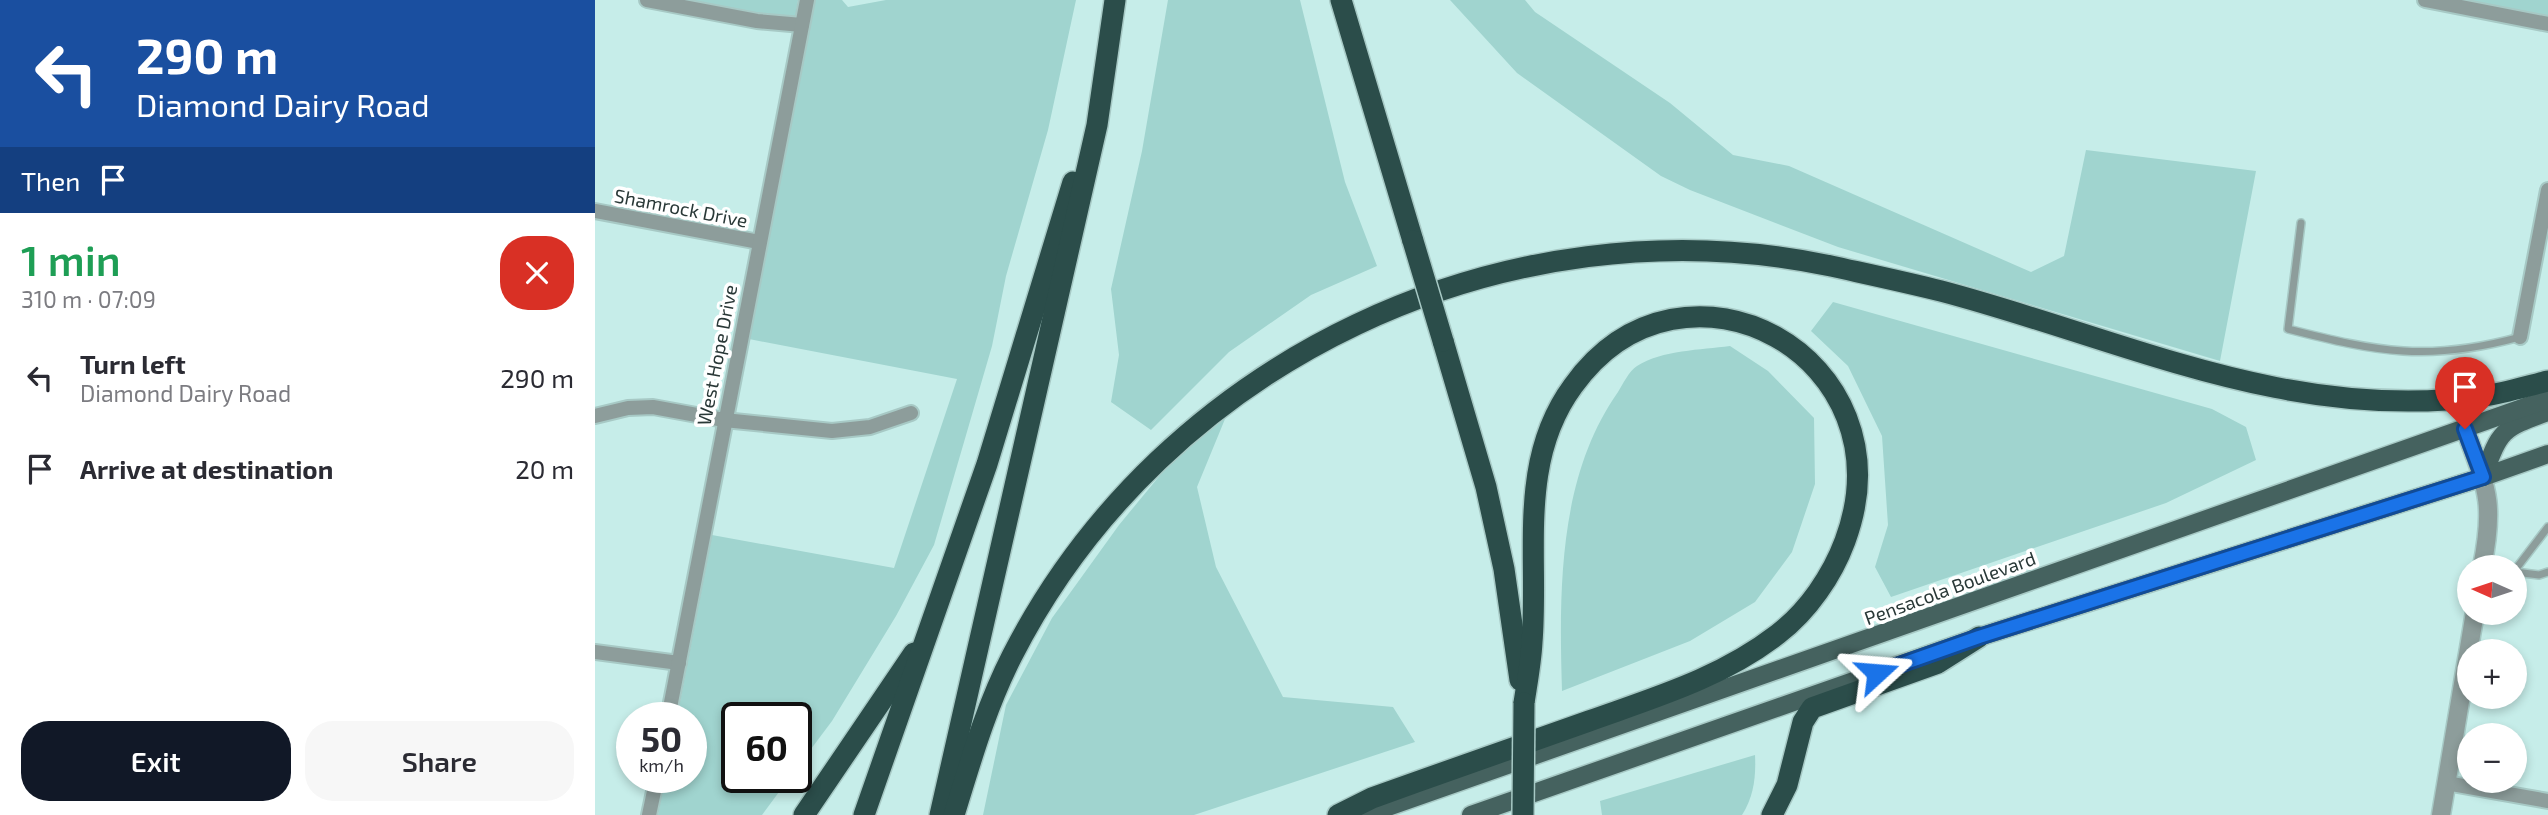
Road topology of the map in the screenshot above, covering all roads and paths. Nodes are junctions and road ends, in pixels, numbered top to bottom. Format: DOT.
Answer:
graph roads {
  1 [pos="647,0"];
  2 [pos="807,0"];
  3 [pos="1115,0"];
  4 [pos="1341,0"];
  5 [pos="2425,0"];
  6 [pos="2548,23"];
  7 [pos="802,25"];
  8 [pos="1097,125"];
  9 [pos="2548,190"];
  10 [pos="595,211"];
  11 [pos="2301,223"];
  12 [pos="759,242"];
  13 [pos="2520,337"];
  14 [pos="2548,381"];
  15 [pos="2548,399"];
  16 [pos="2548,412"];
  17 [pos="911,413"];
  18 [pos="595,416"];
  19 [pos="724,420"];
  20 [pos="2465,429"];
  21 [pos="2548,454"];
  22 [pos="2483,477"];
  23 [pos="2548,527"];
  24 [pos="2484,555"];
  25 [pos="2527,555"];
  26 [pos="2548,572"];
  27 [pos="2527,573"];
  28 [pos="933,625"];
  29 [pos="2473,625"];
  30 [pos="1979,637"];
  31 [pos="595,652"];
  32 [pos="679,663"];
  33 [pos="672,702"];
  34 [pos="1524,703"];
  35 [pos="2446,783"];
  36 [pos="654,793"];
  37 [pos="2548,801"];
  38 [pos="649,815"];
  39 [pos="804,815"];
  40 [pos="864,815"];
  41 [pos="940,815"];
  42 [pos="954,815"];
  43 [pos="1338,815"];
  44 [pos="1366,815"];
  45 [pos="1471,815"];
  46 [pos="1523,815"];
  47 [pos="1772,815"];
  48 [pos="2441,815"];
  1 -- 7 [label="street"];
  2 -- 7 [label="street, West Hope Drive"];
  3 -- 8 [label="highway"];
  4 -- 34 [label="highway, bridge"];
  5 -- 6 [label="street"];
  7 -- 12 [label="street, West Hope Drive"];
  8 -- 28 [label="highway"];
  8 -- 41 [label="highway"];
  9 -- 13 [label="street"];
  10 -- 12 [label="street, Shamrock Drive"];
  11 -- 13 [label="lane"];
  12 -- 19 [label="street, West Hope Drive"];
  14 -- 42 [label="highway"];
  15 -- 20 [label="main road, Pensacola Boulevard"];
  16 -- 22 [label="main road"];
  17 -- 19 [label="street"];
  18 -- 19 [label="street"];
  19 -- 32 [label="street, West Hope Drive"];
  20 -- 22 [label="street"];
  20 -- 44 [label="main road, Pensacola Boulevard"];
  21 -- 22 [label="main road"];
  22 -- 24 [label="street"];
  22 -- 30 [label="main road"];
  23 -- 25 [label="lane"];
  26 -- 27 [label="lane"];
  28 -- 39 [label="highway"];
  28 -- 40 [label="highway"];
  29 -- 35 [label="street"];
  30 -- 45 [label="main road"];
  30 -- 47 [label="highway"];
  31 -- 32 [label="street"];
  32 -- 33 [label="street, West Hope Drive"];
  34 -- 43 [label="highway"];
  34 -- 46 [label="highway, bridge"];
  35 -- 37 [label="street"];
  35 -- 48 [label="street"];
  36 -- 38 [label="street"];
}
